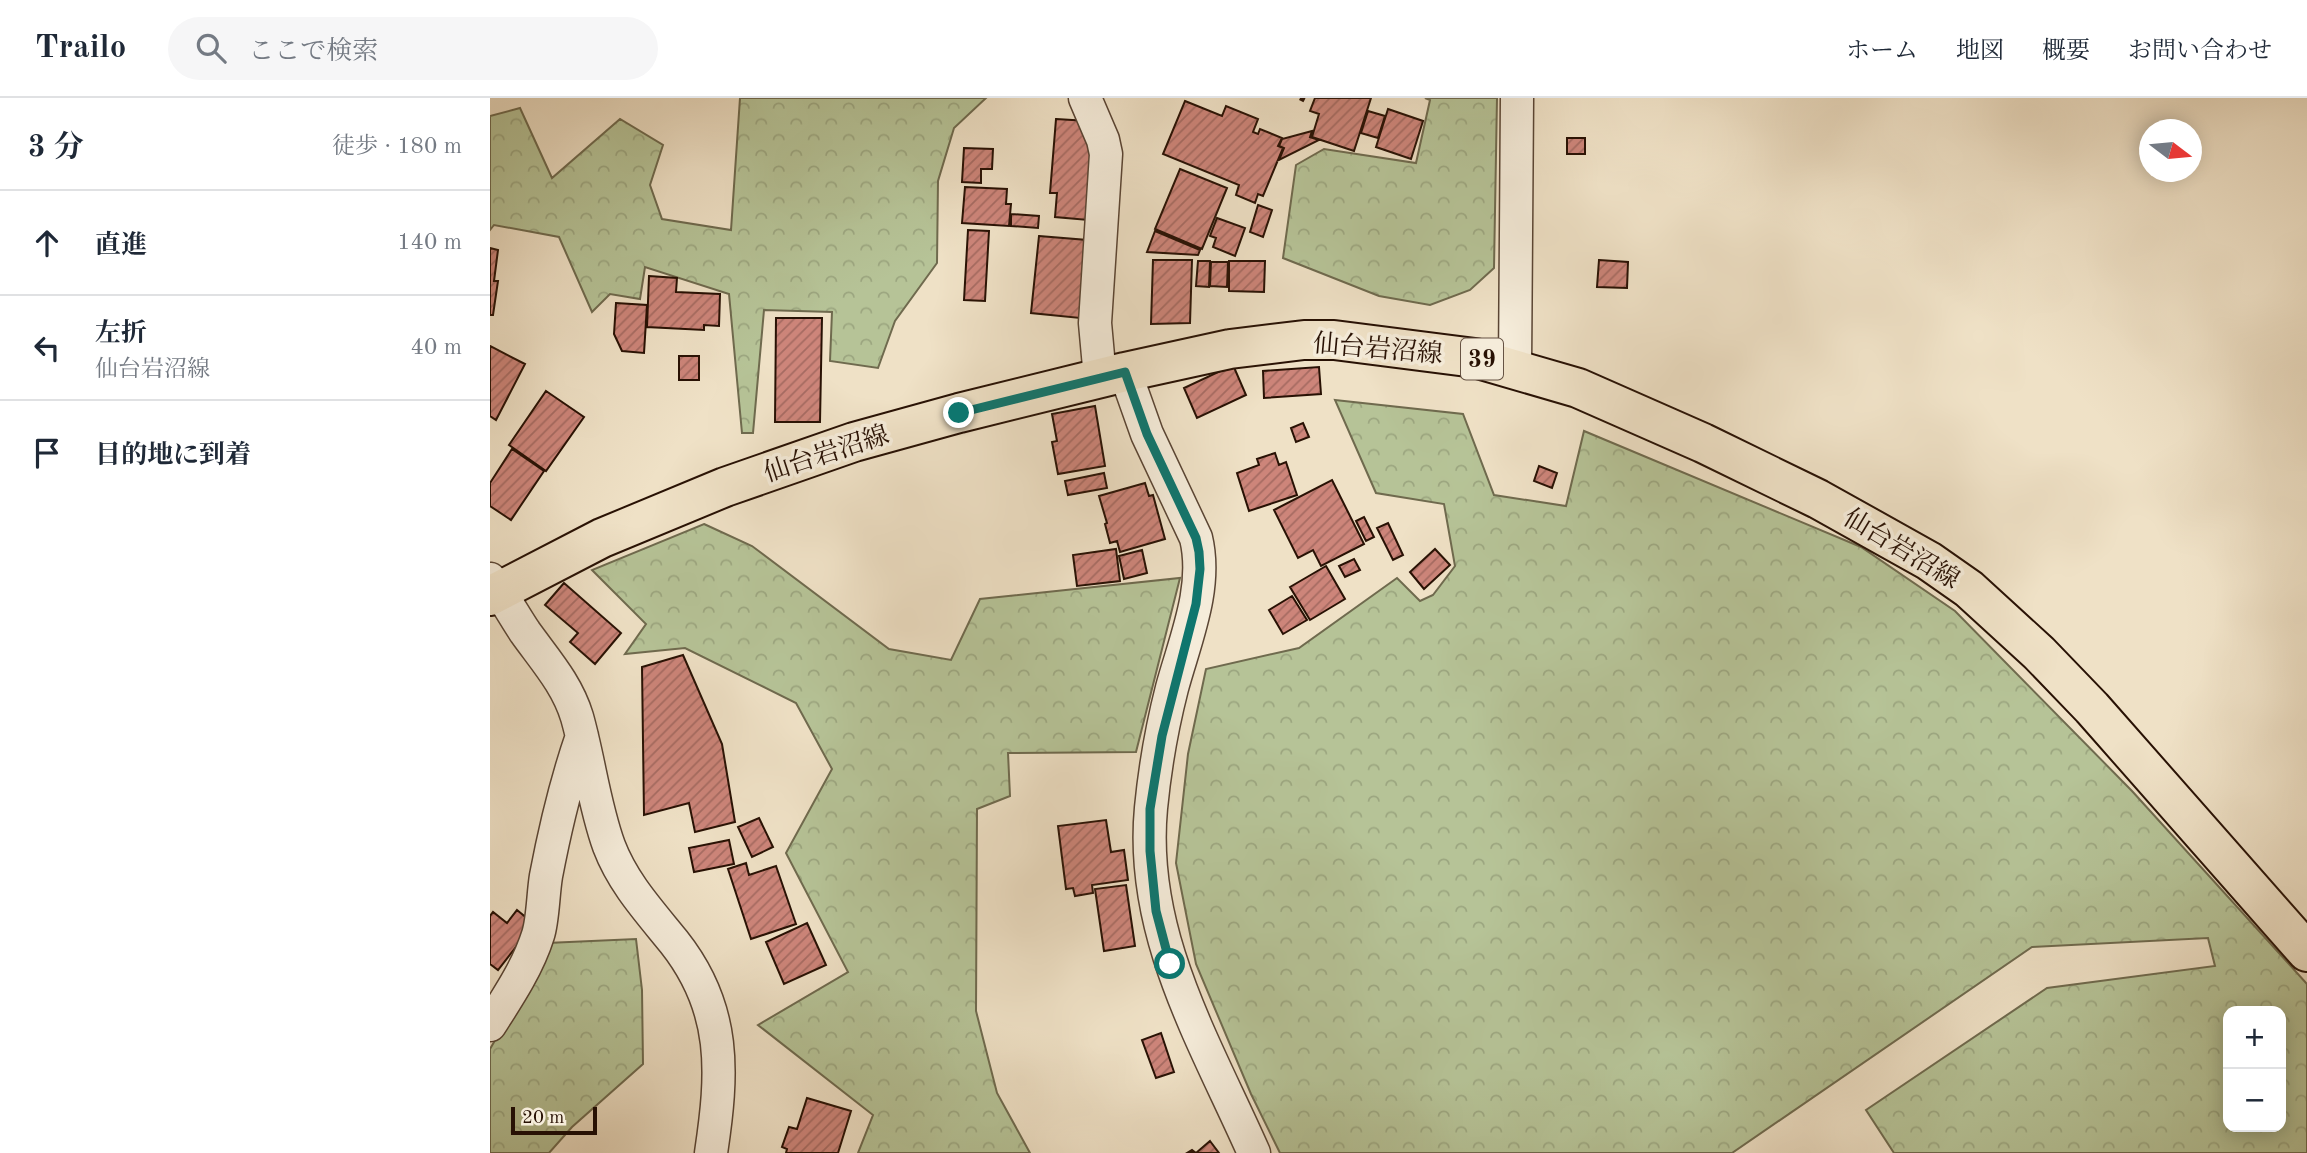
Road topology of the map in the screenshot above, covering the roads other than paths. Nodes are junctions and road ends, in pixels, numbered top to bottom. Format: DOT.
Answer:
graph roads {
  1 [pos="1085,98"];
  2 [pos="1517,98"];
  3 [pos="1515,368"];
  4 [pos="1113,375"];
  5 [pos="493,589"];
  6 [pos="582,736"];
  7 [pos="2307,952"];
  8 [pos="490,1025"];
  9 [pos="711,1153"];
  10 [pos="1254,1153"];
  1 -- 4 [label="street"];
  2 -- 3 [label="street"];
  3 -- 4 [label="main road, 仙台岩沼線 / 39"];
  3 -- 7 [label="main road, 仙台岩沼線 / 39"];
  4 -- 5 [label="main road, 仙台岩沼線 / 39"];
  4 -- 10 [label="street"];
  5 -- 6 [label="street"];
  6 -- 8 [label="street"];
  6 -- 9 [label="street"];
}
